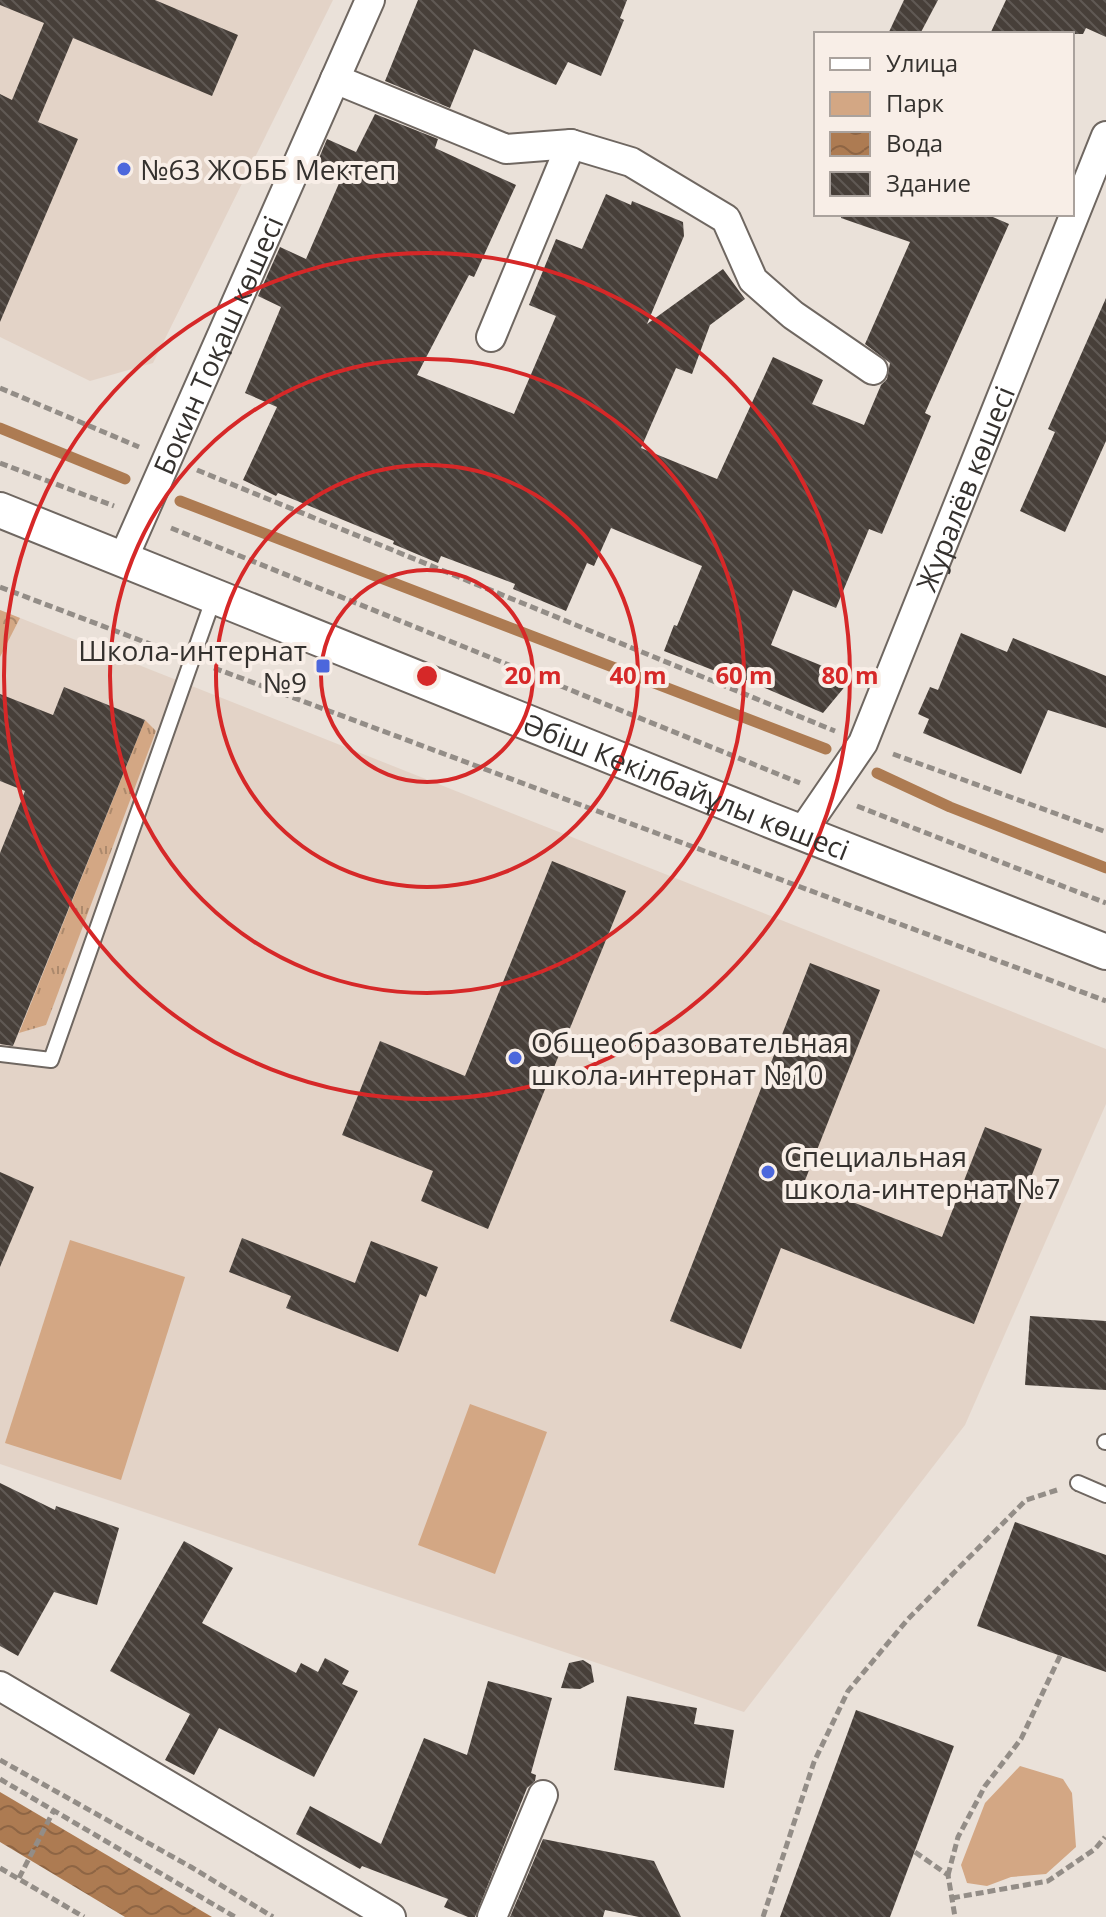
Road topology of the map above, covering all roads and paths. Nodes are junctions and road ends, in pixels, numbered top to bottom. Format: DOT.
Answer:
graph roads {
  1 [pos="370,0"];
  2 [pos="335,79"];
  3 [pos="1106,136"];
  4 [pos="571,144"];
  5 [pos="1074,216"];
  6 [pos="1074,216"];
  7 [pos="491,337"];
  8 [pos="873,370"];
  9 [pos="0,388"];
  10 [pos="166,458"];
  11 [pos="0,463"];
  12 [pos="0,510"];
  13 [pos="142,516"];
  14 [pos="123,559"];
  15 [pos="0,587"];
  16 [pos="214,596"];
  17 [pos="179,655"];
  18 [pos="209,666"];
  19 [pos="863,743"];
  20 [pos="827,795"];
  21 [pos="802,832"];
  22 [pos="1106,832"];
  23 [pos="1106,903"];
  24 [pos="1106,952"];
  25 [pos="1106,1001"];
  26 [pos="0,1054"];
  27 [pos="1078,1483"];
  28 [pos="1106,1495"];
  29 [pos="1060,1656"];
  30 [pos="0,1686"];
  31 [pos="0,1760"];
  32 [pos="0,1779"];
  33 [pos="543,1795"];
  34 [pos="54,1810"];
  35 [pos="1105,1837"];
  36 [pos="915,1852"];
  37 [pos="0,1868"];
  38 [pos="948,1875"];
  39 [pos="19,1878"];
  40 [pos="952,1898"];
  41 [pos="84,1917"];
  42 [pos="235,1917"];
  43 [pos="273,1917"];
  44 [pos="391,1917"];
  45 [pos="492,1917"];
  46 [pos="763,1917"];
  47 [pos="955,1917"];
  1 -- 2 [label="street, Бокин Тоқаш көшесі"];
  2 -- 4 [label="street"];
  2 -- 10 [label="street, Бокин Тоқаш көшесі"];
  3 -- 5 [label="street, Журалёв көшесі"];
  4 -- 7 [label="street"];
  4 -- 8 [label="street"];
  6 -- 19 [label="street, Журалёв көшесі"];
  9 -- 10 [label="path"];
  10 -- 13 [label="street, Бокин Тоқаш көшесі"];
  10 -- 19 [label="path"];
  11 -- 13 [label="path"];
  12 -- 14 [label="street, Әбіш Кекілбайұлы көшесі"];
  13 -- 14 [label="street, Бокин Тоқаш көшесі"];
  13 -- 20 [label="path"];
  14 -- 16 [label="street, Әбіш Кекілбайұлы көшесі"];
  15 -- 17 [label="path"];
  16 -- 21 [label="street, Әбіш Кекілбайұлы көшесі"];
  16 -- 26 [label="lane"];
  18 -- 25 [label="path"];
  19 -- 20 [label="street, Журалёв көшесі"];
  19 -- 22 [label="path"];
  20 -- 21 [label="street, Журалёв көшесі"];
  20 -- 23 [label="path"];
  21 -- 24 [label="street, Әбіш Кекілбайұлы көшесі"];
  27 -- 28 [label="lane"];
  27 -- 46 [label="path"];
  29 -- 38 [label="path"];
  30 -- 44 [label="street"];
  31 -- 43 [label="path"];
  32 -- 34 [label="path"];
  33 -- 45 [label="street"];
  34 -- 39 [label="path"];
  34 -- 42 [label="path"];
  35 -- 40 [label="path"];
  36 -- 38 [label="path"];
  37 -- 39 [label="path"];
  38 -- 40 [label="path"];
  39 -- 41 [label="path"];
  40 -- 47 [label="path"];
}
